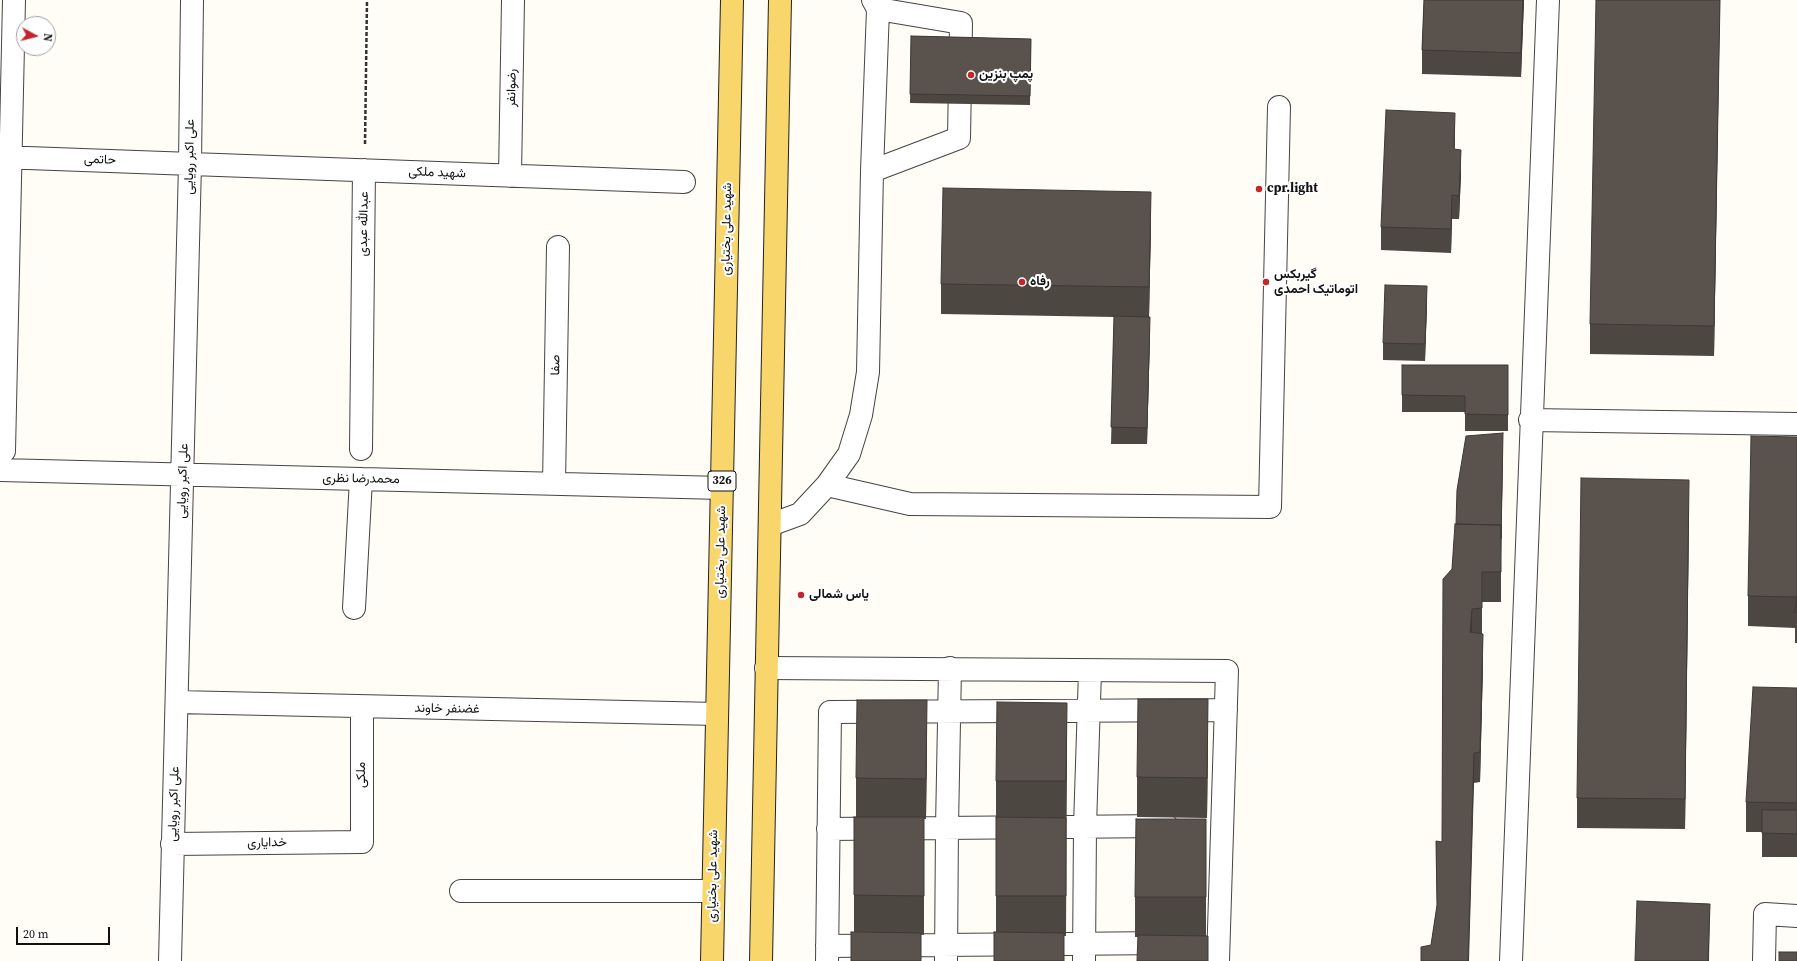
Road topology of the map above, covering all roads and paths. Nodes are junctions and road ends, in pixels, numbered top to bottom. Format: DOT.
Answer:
graph roads {
  1 [pos="14,0"];
  2 [pos="192,0"];
  3 [pos="366,0"];
  4 [pos="513,0"];
  5 [pos="732,0"];
  6 [pos="780,0"];
  7 [pos="1548,0"];
  8 [pos="875,5"];
  9 [pos="1279,107"];
  10 [pos="5,157"];
  11 [pos="190,164"];
  12 [pos="364,170"];
  13 [pos="872,171"];
  14 [pos="510,176"];
  15 [pos="684,182"];
  16 [pos="558,247"];
  17 [pos="1530,420"];
  18 [pos="1797,424"];
  19 [pos="361,449"];
  20 [pos="2,460"];
  21 [pos="183,475"];
  22 [pos="361,479"];
  23 [pos="554,484"];
  24 [pos="828,485"];
  25 [pos="722,488"];
  26 [pos="770,525"];
  27 [pos="354,608"];
  28 [pos="766,668"];
  29 [pos="950,668"];
  30 [pos="1090,671"];
  31 [pos="176,702"];
  32 [pos="362,707"];
  33 [pos="1089,710"];
  34 [pos="1226,710"];
  35 [pos="949,711"];
  36 [pos="717,714"];
  37 [pos="1085,826"];
  38 [pos="1222,826"];
  39 [pos="946,828"];
  40 [pos="828,829"];
  41 [pos="362,842"];
  42 [pos="172,844"];
  43 [pos="461,891"];
  44 [pos="713,891"];
  45 [pos="1797,916"];
  46 [pos="1084,952"];
  47 [pos="1218,952"];
  48 [pos="827,953"];
  49 [pos="946,953"];
  50 [pos="170,961"];
  51 [pos="712,961"];
  52 [pos="761,961"];
  53 [pos="1511,961"];
  54 [pos="1764,961"];
  1 -- 10 [label="street"];
  2 -- 11 [label="street, علی اکبر رویایی"];
  3 -- 12 [label="path"];
  4 -- 14 [label="street, رضوانفر"];
  5 -- 25 [label="main road, شهید علی بختیاری / 326"];
  6 -- 26 [label="main road"];
  7 -- 17 [label="street"];
  8 -- 13 [label="street"];
  8 -- 13 [label="street"];
  9 -- 24 [label="street"];
  10 -- 11 [label="street, حاتمی"];
  10 -- 20 [label="street"];
  11 -- 12 [label="street, شهید ملکی"];
  11 -- 21 [label="street, علی اکبر رویایی"];
  12 -- 14 [label="street, شهید ملکی"];
  12 -- 19 [label="street, عبدالله عبدی"];
  13 -- 24 [label="street"];
  14 -- 15 [label="street, شهید ملکی"];
  16 -- 23 [label="street, صفا"];
  17 -- 18 [label="street"];
  17 -- 53 [label="street"];
  20 -- 21 [label="street, محمدرضا نظری"];
  21 -- 22 [label="street, محمدرضا نظری"];
  21 -- 31 [label="street, علی اکبر رویایی"];
  22 -- 23 [label="street, محمدرضا نظری"];
  22 -- 27 [label="street"];
  23 -- 25 [label="street, محمدرضا نظری"];
  24 -- 26 [label="street"];
  25 -- 36 [label="main road, شهید علی بختیاری / 326"];
  26 -- 28 [label="main road"];
  28 -- 29 [label="street"];
  28 -- 52 [label="main road"];
  29 -- 30 [label="street"];
  29 -- 35 [label="street"];
  30 -- 33 [label="street"];
  30 -- 34 [label="street"];
  31 -- 32 [label="street, غضنفر خاوند"];
  31 -- 42 [label="street, علی اکبر رویایی"];
  32 -- 36 [label="street, غضنفر خاوند"];
  32 -- 41 [label="street, ملکی"];
  33 -- 34 [label="street"];
  33 -- 35 [label="street"];
  33 -- 37 [label="street"];
  34 -- 38 [label="street"];
  35 -- 39 [label="street"];
  35 -- 40 [label="street"];
  36 -- 44 [label="main road, شهید علی بختیاری / 326"];
  37 -- 38 [label="street"];
  37 -- 39 [label="street"];
  37 -- 46 [label="street"];
  38 -- 47 [label="street"];
  39 -- 40 [label="street"];
  39 -- 49 [label="street"];
  40 -- 48 [label="street"];
  41 -- 42 [label="street, خدایاری"];
  42 -- 50 [label="street, علی اکبر رویایی"];
  43 -- 44 [label="street"];
  44 -- 51 [label="main road, شهید علی بختیاری / 326"];
  45 -- 54 [label="street"];
  46 -- 47 [label="street"];
  46 -- 49 [label="street"];
  48 -- 49 [label="street"];
}
